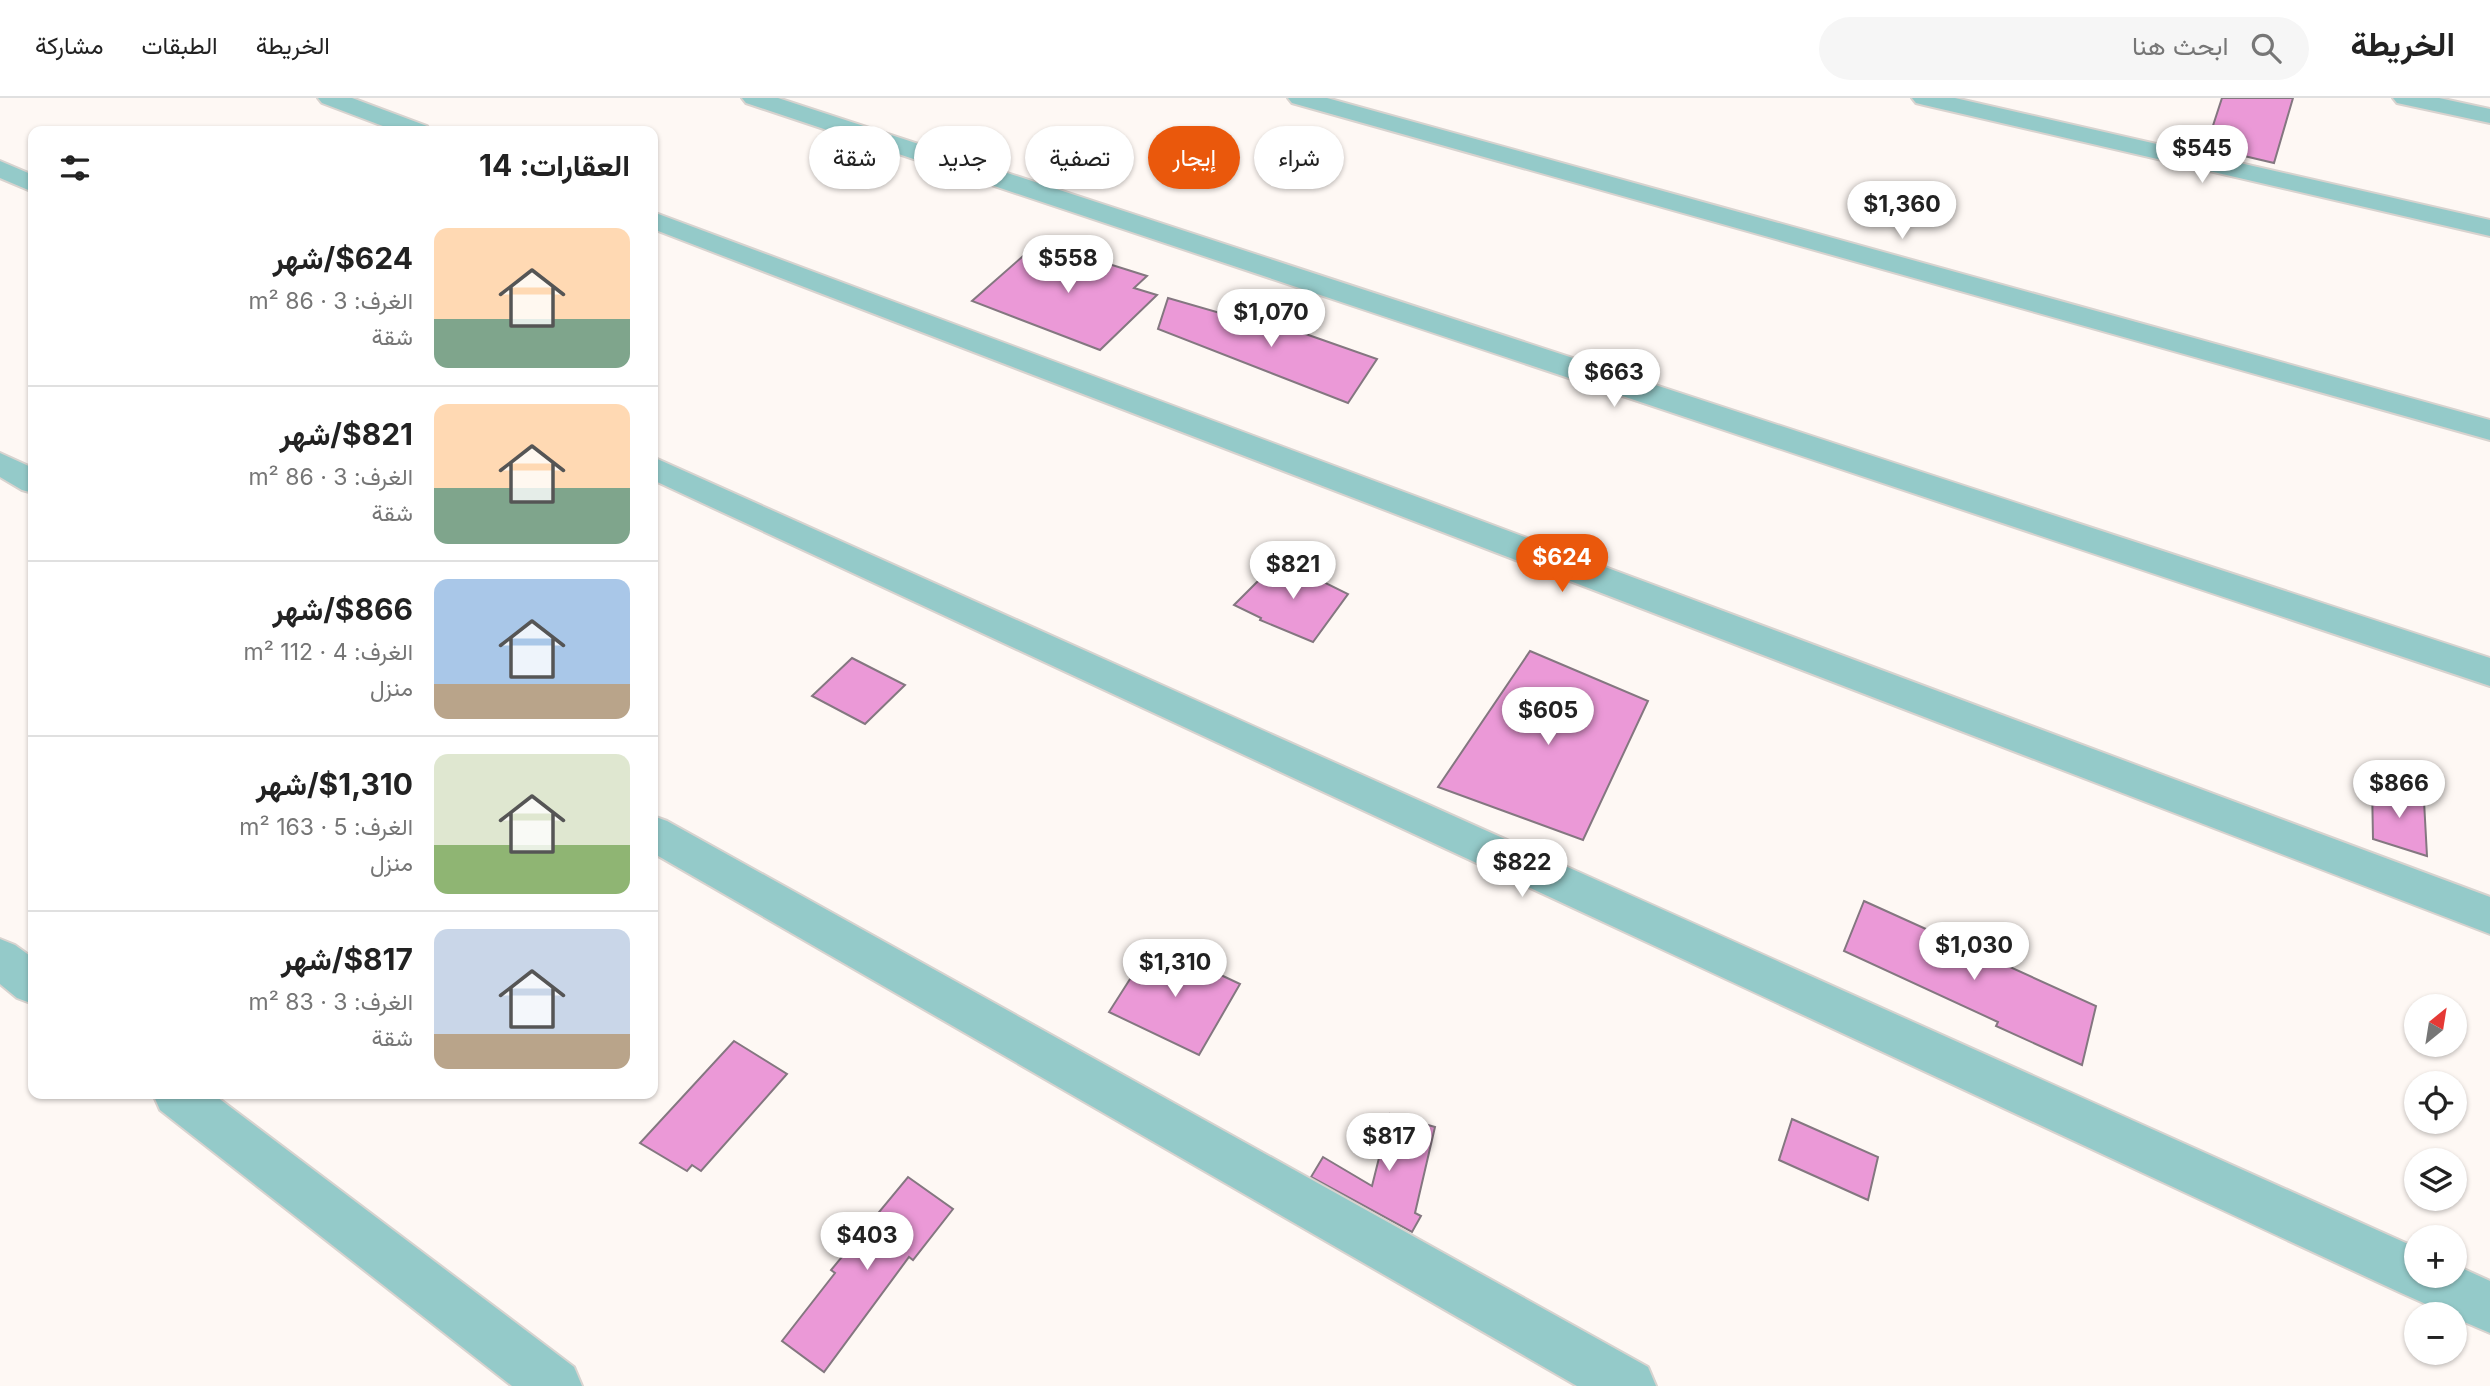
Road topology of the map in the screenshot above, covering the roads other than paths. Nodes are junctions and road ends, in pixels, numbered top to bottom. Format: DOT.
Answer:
graph roads {
  1 [pos="330,98"];
  2 [pos="754,98"];
  3 [pos="1300,98"];
  4 [pos="1924,98"];
  5 [pos="2405,98"];
  6 [pos="2490,116"];
  7 [pos="405,126"];
  8 [pos="0,169"];
  9 [pos="28,182"];
  10 [pos="658,222"];
  11 [pos="2490,228"];
  12 [pos="2490,430"];
  13 [pos="0,463"];
  14 [pos="658,469"];
  15 [pos="28,479"];
  16 [pos="2490,671"];
  17 [pos="658,836"];
  18 [pos="2490,916"];
  19 [pos="0,958"];
  20 [pos="28,980"];
  21 [pos="182,1099"];
  22 [pos="2404,1268"];
  23 [pos="2448,1288"];
  24 [pos="2490,1307"];
  25 [pos="555,1386"];
  26 [pos="1629,1386"];
  1 -- 7 [label="street"];
  2 -- 16 [label="street"];
  3 -- 12 [label="street"];
  4 -- 11 [label="street"];
  5 -- 6 [label="street"];
  8 -- 9 [label="street"];
  10 -- 18 [label="street"];
  13 -- 15 [label="street"];
  14 -- 22 [label="street"];
  17 -- 26 [label="street"];
  19 -- 20 [label="street"];
  21 -- 25 [label="street"];
  23 -- 24 [label="street"];
}
